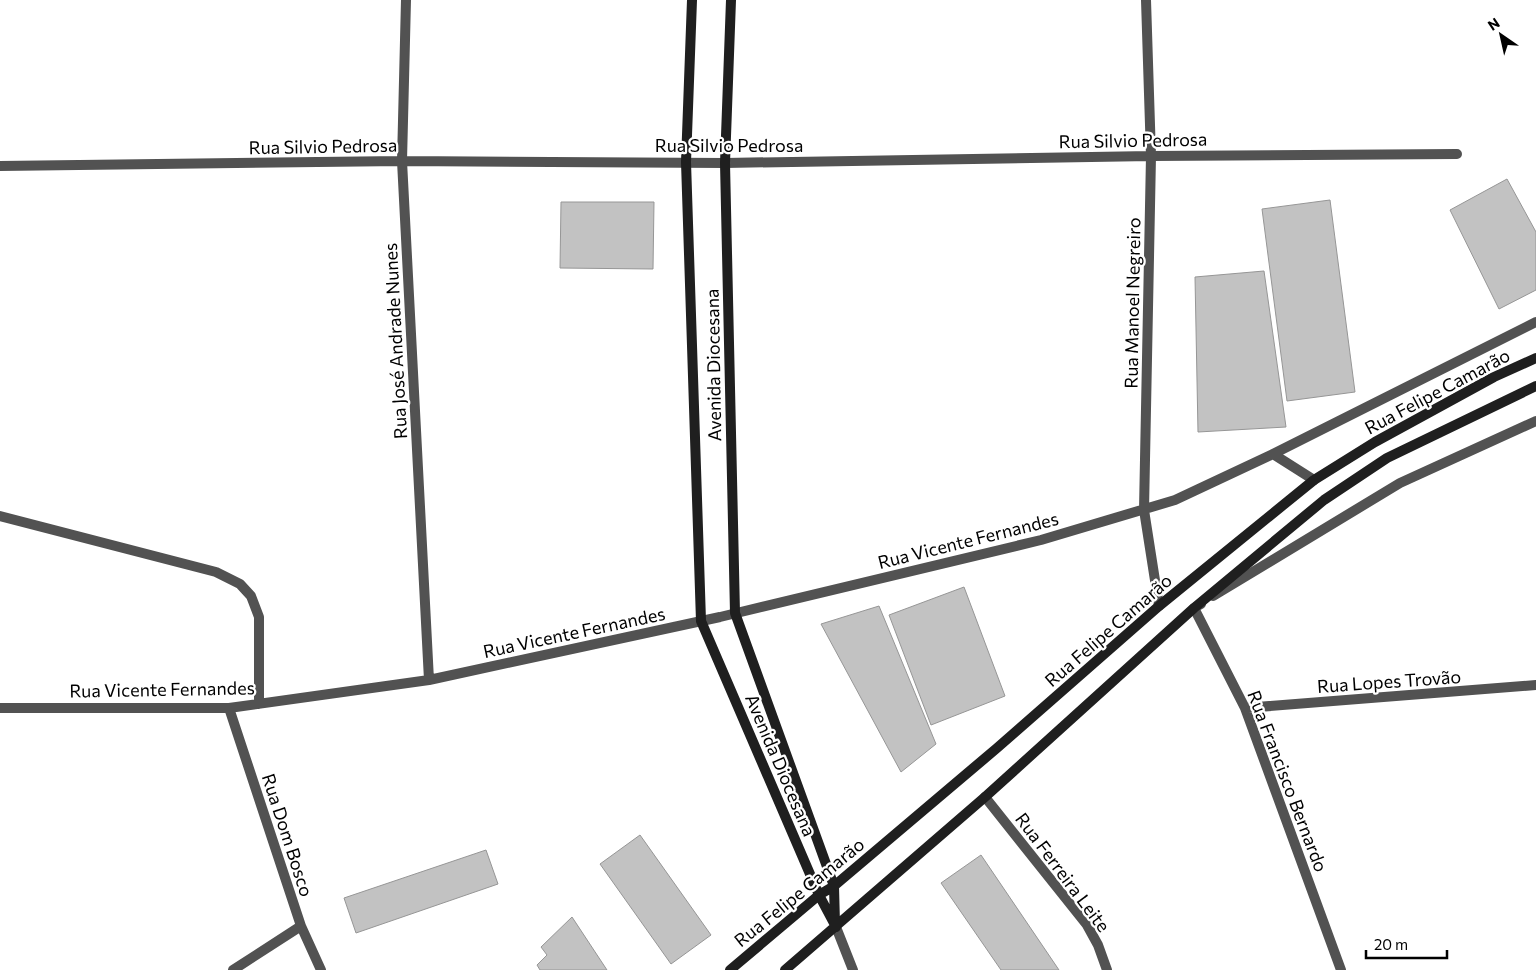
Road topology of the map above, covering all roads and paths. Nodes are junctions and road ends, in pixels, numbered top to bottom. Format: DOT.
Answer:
graph roads {
  1 [pos="406,0"];
  2 [pos="692,0"];
  3 [pos="731,0"];
  4 [pos="1146,0"];
  5 [pos="1457,154"];
  6 [pos="1151,156"];
  7 [pos="402,161"];
  8 [pos="686,162"];
  9 [pos="725,163"];
  10 [pos="0,166"];
  11 [pos="1536,322"];
  12 [pos="1536,358"];
  13 [pos="1536,386"];
  14 [pos="1536,421"];
  15 [pos="1273,454"];
  16 [pos="1314,480"];
  17 [pos="1144,510"];
  18 [pos="0,516"];
  19 [pos="1159,606"];
  20 [pos="1194,608"];
  21 [pos="734,614"];
  22 [pos="700,621"];
  23 [pos="429,680"];
  24 [pos="1536,686"];
  25 [pos="259,704"];
  26 [pos="0,708"];
  27 [pos="229,708"];
  28 [pos="1245,708"];
  29 [pos="985,797"];
  30 [pos="834,886"];
  31 [pos="819,895"];
  32 [pos="301,926"];
  33 [pos="836,927"];
  34 [pos="233,970"];
  35 [pos="321,970"];
  36 [pos="730,970"];
  37 [pos="785,970"];
  38 [pos="853,970"];
  39 [pos="1107,970"];
  40 [pos="1341,970"];
  1 -- 7 [label="street, Rua José Andrade Nunes"];
  2 -- 8 [label="main road, Avenida Diocesana"];
  3 -- 9 [label="main road, Avenida Diocesana"];
  4 -- 6 [label="street, Rua Manoel Negreiro"];
  5 -- 6 [label="street, Rua Silvio Pedrosa"];
  6 -- 9 [label="street, Rua Silvio Pedrosa"];
  6 -- 17 [label="street, Rua Manoel Negreiro"];
  7 -- 8 [label="street, Rua Silvio Pedrosa"];
  7 -- 10 [label="street, Rua Silvio Pedrosa"];
  7 -- 23 [label="street, Rua José Andrade Nunes"];
  8 -- 9 [label="street, Rua Silvio Pedrosa"];
  8 -- 22 [label="main road, Avenida Diocesana"];
  9 -- 21 [label="main road, Avenida Diocesana"];
  11 -- 15 [label="street, Rua Felipe Camarão"];
  12 -- 16 [label="main road, Rua Felipe Camarão"];
  13 -- 20 [label="main road, Rua Felipe Camarão"];
  14 -- 20 [label="street, Rua Felipe Camarão"];
  15 -- 16 [label="street"];
  15 -- 17 [label="street, Rua Felipe Camarão"];
  16 -- 19 [label="main road, Rua Felipe Camarão"];
  17 -- 19 [label="street, Rua Manoel Negreiro"];
  17 -- 21 [label="street, Rua Vicente Fernandes"];
  18 -- 25 [label="street"];
  19 -- 30 [label="main road, Rua Felipe Camarão"];
  20 -- 28 [label="street, Rua Francisco Bernardo"];
  20 -- 29 [label="main road, Rua Felipe Camarão"];
  21 -- 22 [label="street, Rua Vicente Fernandes"];
  21 -- 30 [label="main road, Avenida Diocesana"];
  22 -- 23 [label="street, Rua Vicente Fernandes"];
  22 -- 31 [label="main road, Avenida Diocesana"];
  23 -- 25 [label="street, Rua Vicente Fernandes"];
  24 -- 28 [label="street, Rua Lopes Trovão"];
  25 -- 27 [label="street, Rua Vicente Fernandes"];
  26 -- 27 [label="street, Rua Vicente Fernandes"];
  27 -- 32 [label="street, Rua Dom Bosco"];
  28 -- 40 [label="street, Rua Francisco Bernardo"];
  29 -- 33 [label="main road, Rua Felipe Camarão"];
  29 -- 39 [label="street, Rua Ferreira Leite"];
  30 -- 31 [label="main road, Rua Felipe Camarão"];
  30 -- 33 [label="main road, Avenida Diocesana"];
  31 -- 33 [label="main road, Avenida Diocesana"];
  31 -- 36 [label="main road, Rua Felipe Camarão"];
  32 -- 34 [label="street"];
  32 -- 35 [label="street, Rua Dom Bosco"];
  33 -- 37 [label="main road, Rua Felipe Camarão"];
  33 -- 38 [label="street"];
}
